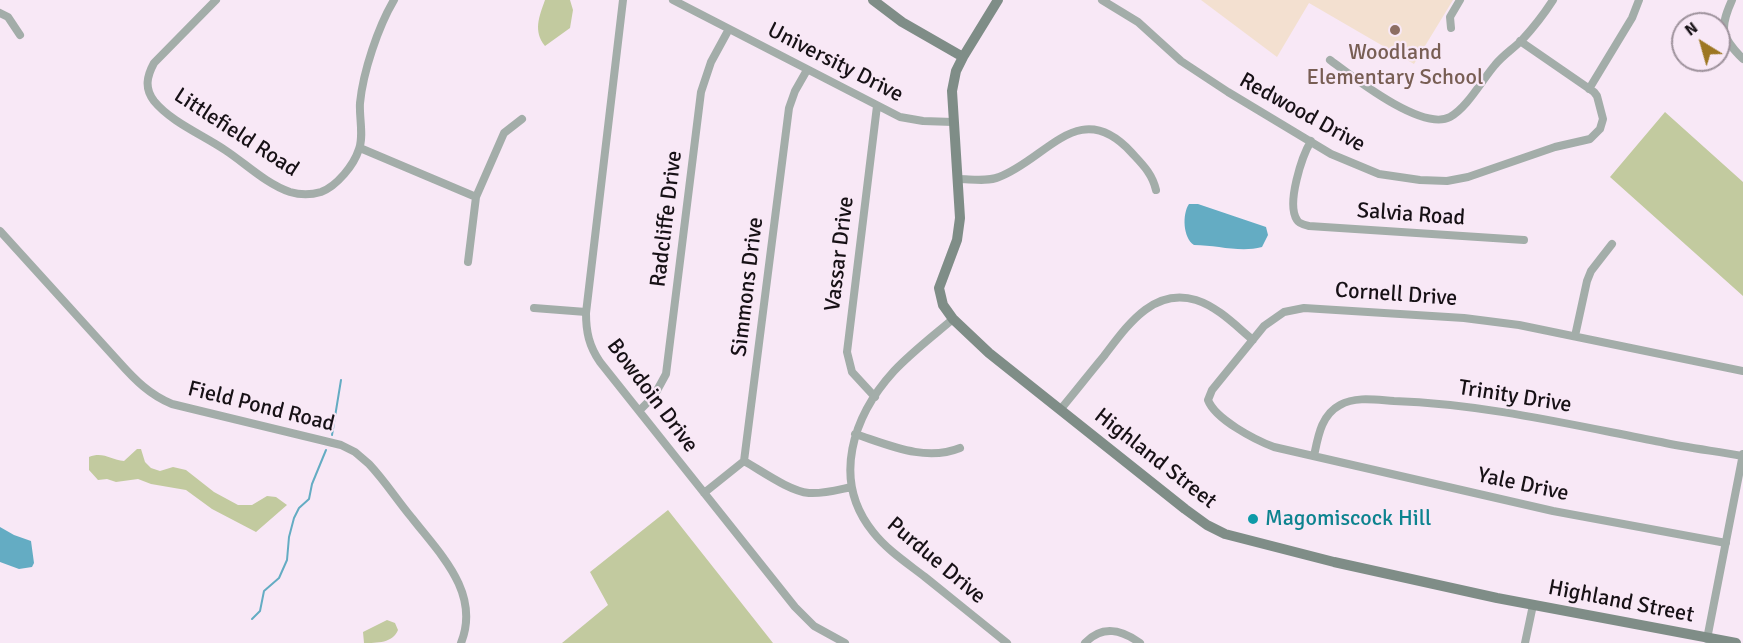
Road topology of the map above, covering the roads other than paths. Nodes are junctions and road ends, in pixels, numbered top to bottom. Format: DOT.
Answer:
graph roads {
  1 [pos="216,0"];
  2 [pos="623,0"];
  3 [pos="673,0"];
  4 [pos="874,0"];
  5 [pos="998,0"];
  6 [pos="1102,0"];
  7 [pos="1460,0"];
  8 [pos="1553,0"];
  9 [pos="1639,0"];
  10 [pos="1732,0"];
  11 [pos="390,1"];
  12 [pos="0,13"];
  13 [pos="729,28"];
  14 [pos="1451,28"];
  15 [pos="20,35"];
  16 [pos="1520,41"];
  17 [pos="963,57"];
  18 [pos="1743,59"];
  19 [pos="1330,60"];
  20 [pos="807,70"];
  21 [pos="1589,89"];
  22 [pos="877,106"];
  23 [pos="522,120"];
  24 [pos="953,122"];
  25 [pos="1311,141"];
  26 [pos="360,148"];
  27 [pos="958,179"];
  28 [pos="1156,190"];
  29 [pos="476,197"];
  30 [pos="0,231"];
  31 [pos="1524,240"];
  32 [pos="1612,244"];
  33 [pos="468,262"];
  34 [pos="534,308"];
  35 [pos="586,312"];
  36 [pos="953,319"];
  37 [pos="1575,336"];
  38 [pos="1253,340"];
  39 [pos="1743,371"];
  40 [pos="875,397"];
  41 [pos="1060,410"];
  42 [pos="639,411"];
  43 [pos="855,434"];
  44 [pos="960,448"];
  45 [pos="1742,455"];
  46 [pos="1314,456"];
  47 [pos="744,461"];
  48 [pos="851,487"];
  49 [pos="704,494"];
  50 [pos="1726,543"];
  51 [pos="1533,605"];
  52 [pos="1707,639"];
  53 [pos="461,643"];
  54 [pos="845,643"];
  55 [pos="1007,643"];
  56 [pos="1085,643"];
  57 [pos="1140,643"];
  58 [pos="1526,643"];
  59 [pos="1736,643"];
  1 -- 26 [label="street, Littlefield Road"];
  2 -- 35 [label="street, Bowdoin Drive"];
  3 -- 13 [label="street, University Drive"];
  4 -- 17 [label="street"];
  5 -- 17 [label="street, Highland Street"];
  6 -- 25 [label="street, Redwood Drive"];
  7 -- 14 [label="street"];
  8 -- 16 [label="street"];
  9 -- 21 [label="street"];
  10 -- 18 [label="street"];
  11 -- 26 [label="street"];
  12 -- 15 [label="street"];
  13 -- 20 [label="street, University Drive"];
  13 -- 42 [label="street, Radcliffe Drive"];
  16 -- 19 [label="street"];
  16 -- 21 [label="street"];
  17 -- 24 [label="street, Highland Street"];
  20 -- 22 [label="street, University Drive"];
  20 -- 47 [label="street, Simmons Drive"];
  21 -- 25 [label="street, Redwood Drive"];
  22 -- 24 [label="street, University Drive"];
  22 -- 40 [label="street, Vassar Drive"];
  23 -- 29 [label="street"];
  24 -- 27 [label="street, Highland Street"];
  25 -- 31 [label="street, Salvia Road"];
  26 -- 29 [label="street"];
  27 -- 28 [label="street"];
  27 -- 36 [label="street, Highland Street"];
  29 -- 33 [label="street"];
  30 -- 53 [label="street, Field Pond Road"];
  32 -- 37 [label="street"];
  34 -- 35 [label="street"];
  35 -- 42 [label="street, Bowdoin Drive"];
  36 -- 40 [label="street, Purdue Drive"];
  36 -- 41 [label="street, Highland Street"];
  37 -- 38 [label="street, Cornell Drive"];
  37 -- 39 [label="street, Cornell Drive"];
  38 -- 41 [label="street"];
  38 -- 46 [label="street, Cornell Drive"];
  40 -- 43 [label="street, Purdue Drive"];
  41 -- 51 [label="street, Highland Street"];
  42 -- 49 [label="street, Bowdoin Drive"];
  43 -- 44 [label="street"];
  43 -- 48 [label="street, Purdue Drive"];
  45 -- 46 [label="street, Trinity Drive"];
  45 -- 50 [label="street"];
  46 -- 50 [label="street, Yale Drive"];
  47 -- 48 [label="street"];
  47 -- 49 [label="street"];
  48 -- 55 [label="street, Purdue Drive"];
  49 -- 54 [label="street, Bowdoin Drive"];
  50 -- 52 [label="street"];
  51 -- 52 [label="street, Highland Street"];
  51 -- 58 [label="street"];
  52 -- 59 [label="street, Highland Street"];
  56 -- 57 [label="street"];
}
